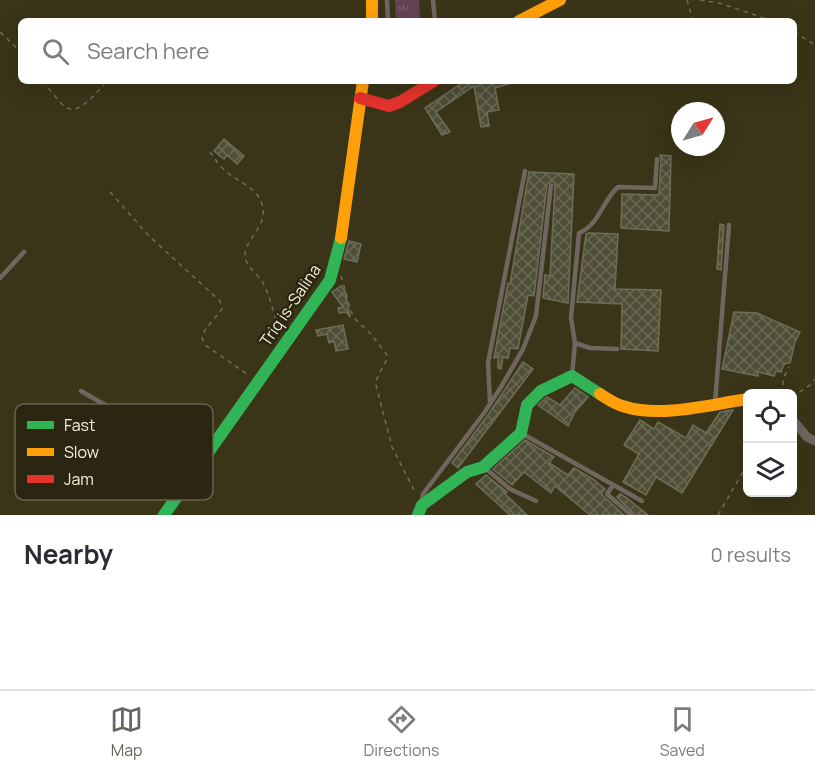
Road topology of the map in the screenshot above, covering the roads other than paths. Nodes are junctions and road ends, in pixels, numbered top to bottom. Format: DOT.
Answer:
graph roads {
  1 [pos="372,0"];
  2 [pos="387,0"];
  3 [pos="434,0"];
  4 [pos="560,0"];
  5 [pos="372,18"];
  6 [pos="388,18"];
  7 [pos="435,18"];
  8 [pos="527,18"];
  9 [pos="362,84"];
  10 [pos="429,84"];
  11 [pos="360,98"];
  12 [pos="657,159"];
  13 [pos="525,171"];
  14 [pos="551,184"];
  15 [pos="729,225"];
  16 [pos="24,252"];
  17 [pos="0,278"];
  18 [pos="575,343"];
  19 [pos="616,349"];
  20 [pos="572,376"];
  21 [pos="81,391"];
  22 [pos="743,400"];
  23 [pos="490,403"];
  24 [pos="715,403"];
  25 [pos="103,404"];
  26 [pos="797,425"];
  27 [pos="521,433"];
  28 [pos="815,441"];
  29 [pos="213,446"];
  30 [pos="483,466"];
  31 [pos="613,485"];
  32 [pos="175,500"];
  33 [pos="536,501"];
  34 [pos="642,501"];
  35 [pos="420,510"];
  36 [pos="164,515"];
  37 [pos="631,515"];
  1 -- 5 [label="street"];
  2 -- 6 [label="lane"];
  3 -- 7 [label="lane"];
  4 -- 8 [label="street"];
  9 -- 11 [label="street, Triq is-Salina"];
  10 -- 11 [label="street"];
  11 -- 29 [label="street, Triq is-Salina"];
  12 -- 18 [label="lane"];
  13 -- 23 [label="lane"];
  14 -- 23 [label="lane"];
  15 -- 24 [label="lane"];
  16 -- 17 [label="lane"];
  18 -- 19 [label="lane"];
  18 -- 20 [label="lane"];
  20 -- 24 [label="street"];
  20 -- 27 [label="street"];
  21 -- 25 [label="lane"];
  22 -- 24 [label="street"];
  23 -- 35 [label="lane"];
  26 -- 28 [label="street"];
  27 -- 30 [label="street"];
  27 -- 31 [label="lane"];
  30 -- 33 [label="lane"];
  30 -- 35 [label="street"];
  31 -- 34 [label="lane"];
  31 -- 37 [label="lane"];
  32 -- 36 [label="street, Triq is-Salina"];
}
